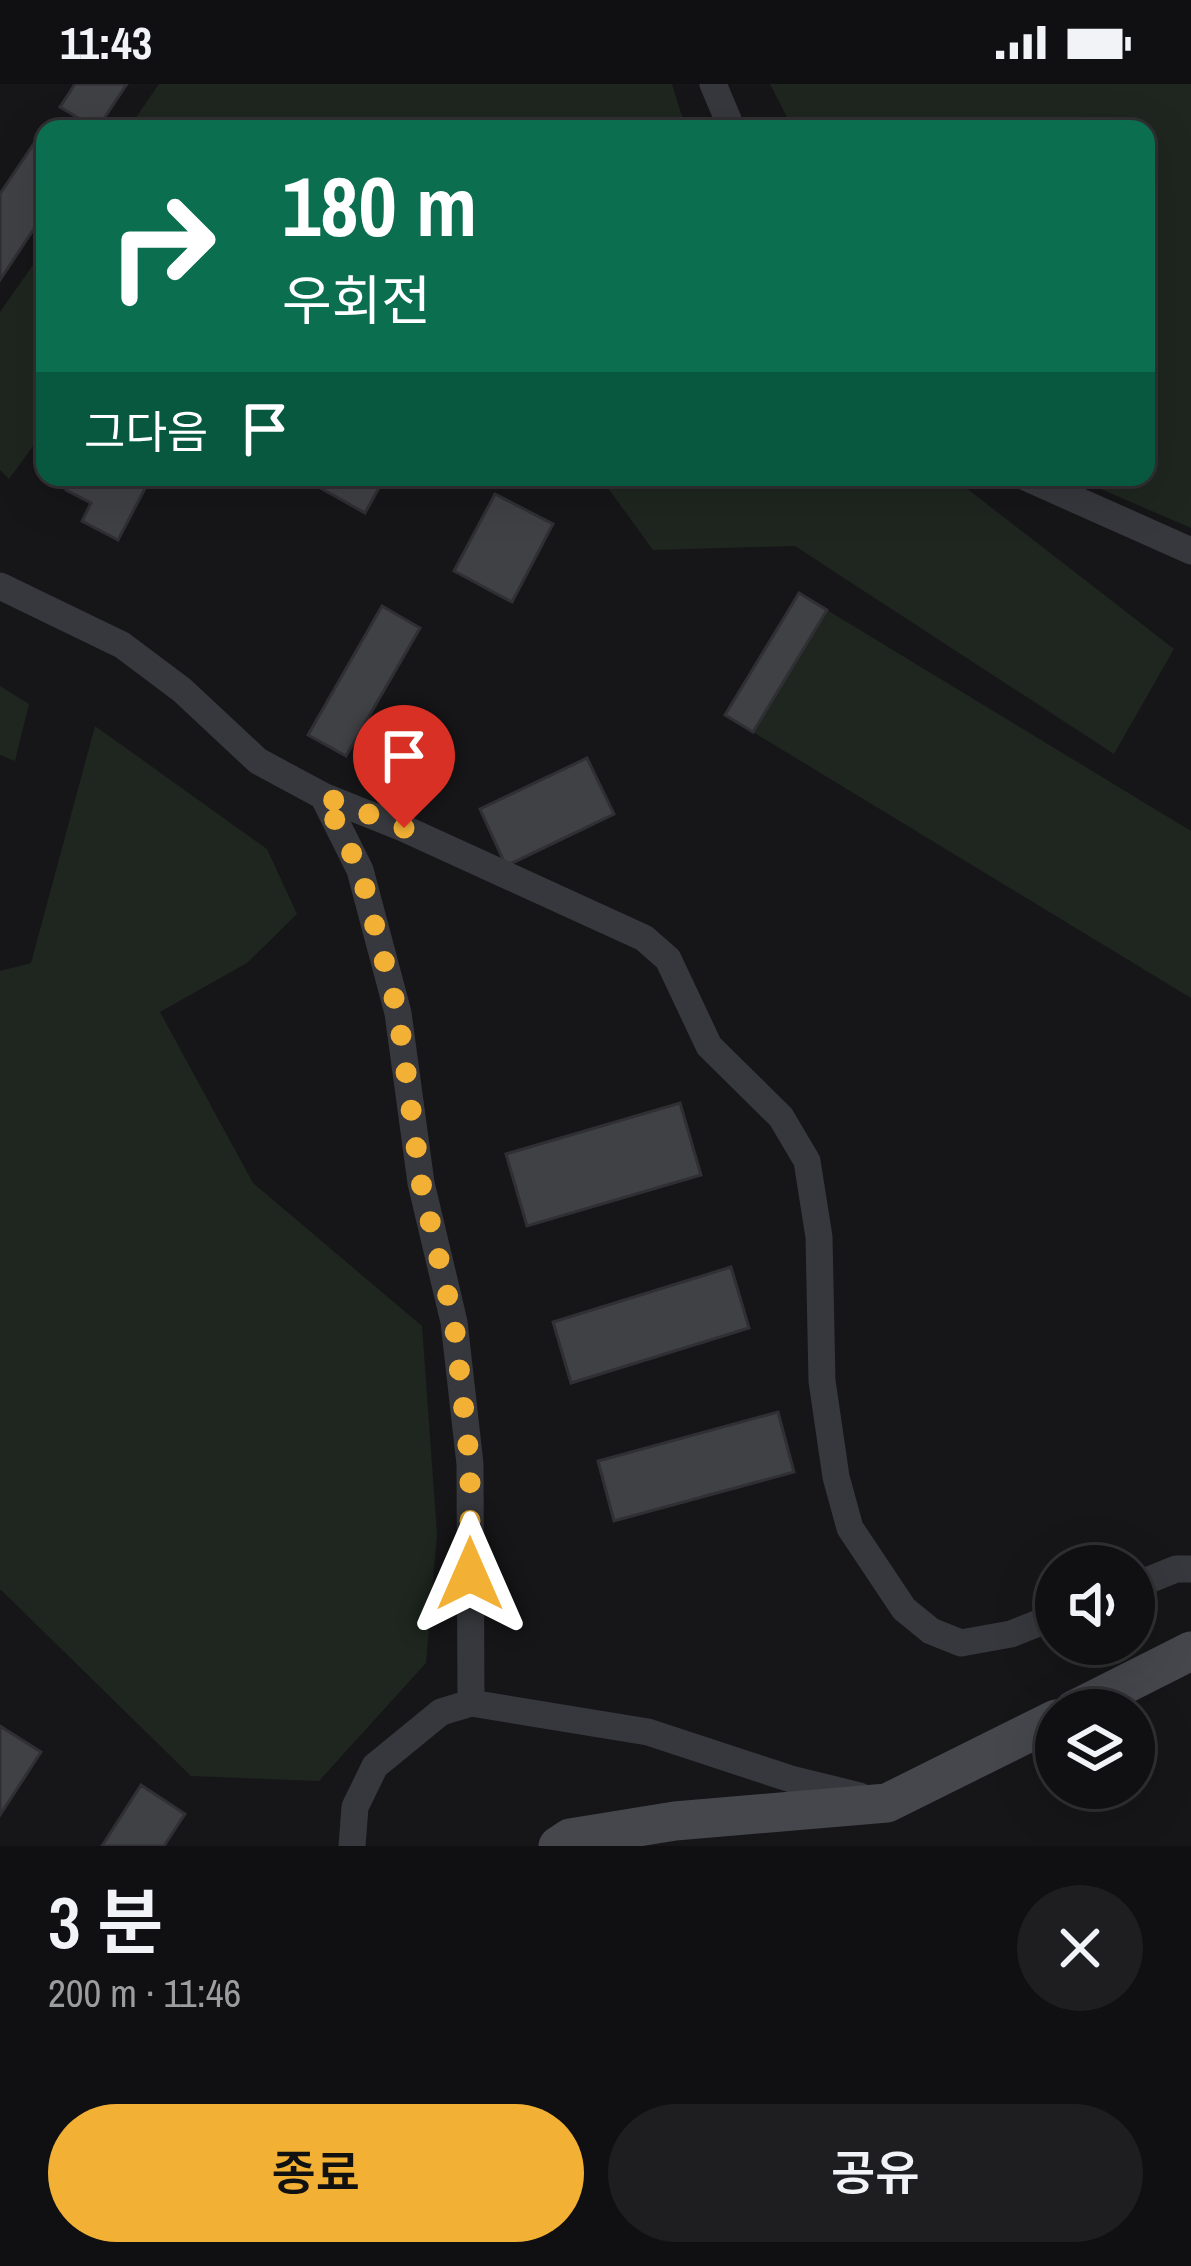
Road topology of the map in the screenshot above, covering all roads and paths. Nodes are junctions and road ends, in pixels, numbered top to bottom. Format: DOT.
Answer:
graph roads {
  1 [pos="713,84"];
  2 [pos="728,120"];
  3 [pos="1045,486"];
  4 [pos="1191,551"];
  5 [pos="0,586"];
  6 [pos="323,796"];
  7 [pos="1191,1569"];
  8 [pos="1155,1578"];
  9 [pos="1035,1624"];
  10 [pos="1191,1652"];
  11 [pos="1116,1689"];
  12 [pos="471,1703"];
  13 [pos="1035,1729"];
  14 [pos="886,1803"];
  15 [pos="352,1846"];
  16 [pos="558,1846"];
  1 -- 2 [label="street"];
  3 -- 4 [label="street"];
  5 -- 6 [label="street"];
  6 -- 9 [label="street"];
  6 -- 12 [label="street"];
  7 -- 8 [label="street"];
  10 -- 11 [label="street"];
  12 -- 14 [label="street"];
  12 -- 15 [label="street"];
  13 -- 14 [label="street"];
  14 -- 16 [label="street"];
}
